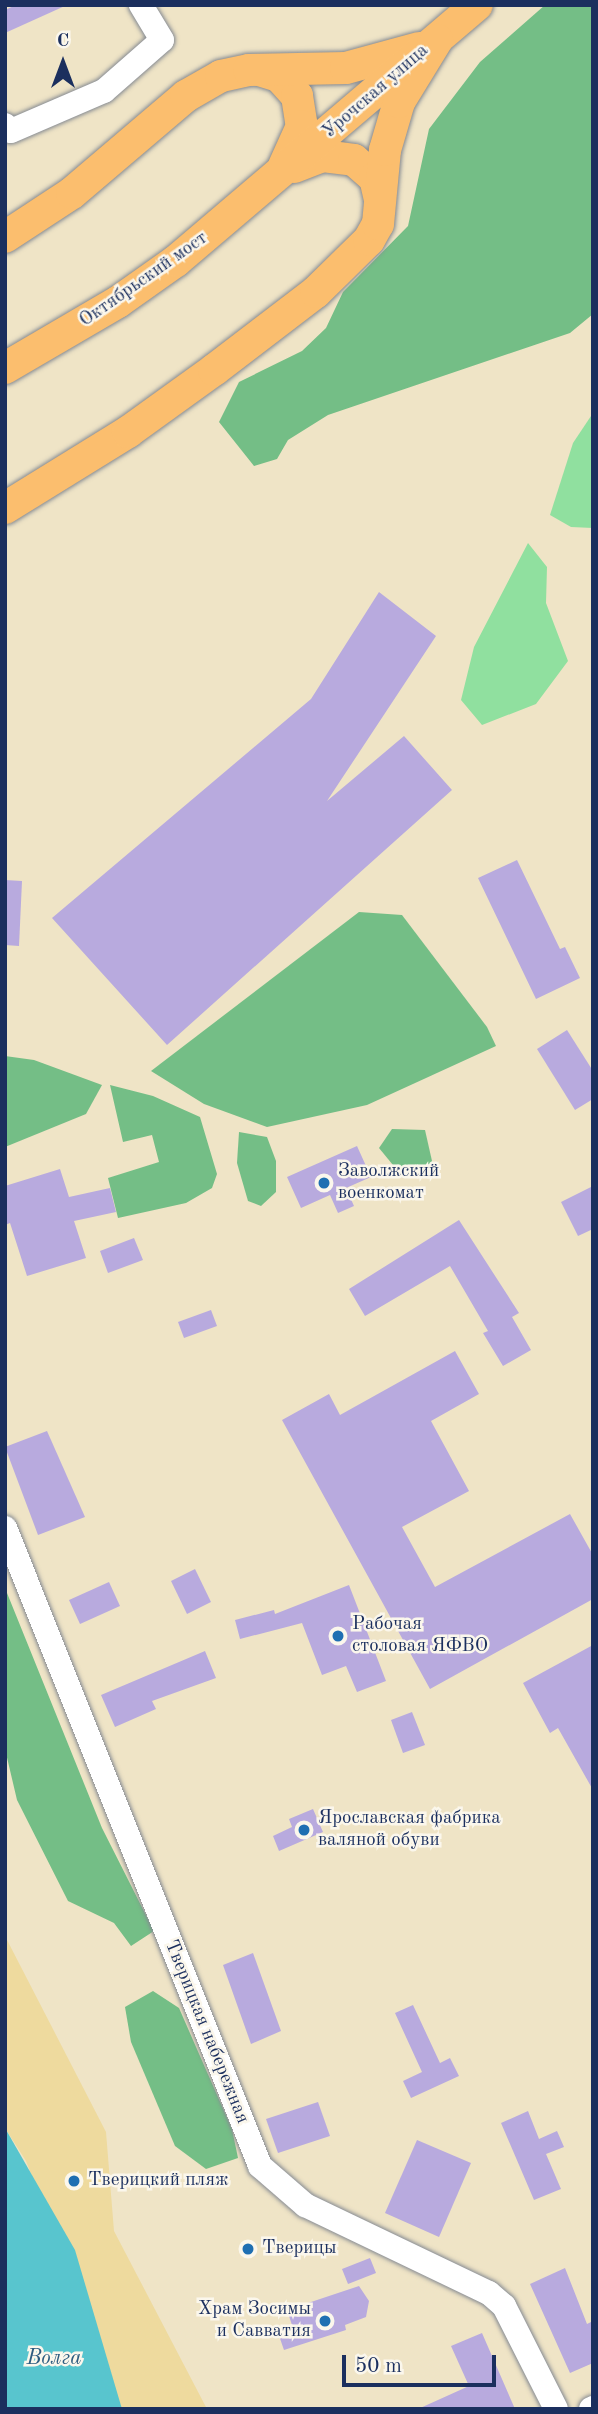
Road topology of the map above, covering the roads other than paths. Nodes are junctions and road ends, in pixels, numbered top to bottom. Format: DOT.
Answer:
graph roads {
  1 [pos="141,5"];
  2 [pos="477,5"];
  3 [pos="437,40"];
  4 [pos="250,70"];
  5 [pos="5,125"];
  6 [pos="275,179"];
  7 [pos="381,209"];
  8 [pos="5,237"];
  9 [pos="5,368"];
  10 [pos="5,508"];
  11 [pos="5,1528"];
  12 [pos="556,2409"];
  1 -- 5 [label="street"];
  2 -- 3 [label="main road, Урочская улица"];
  3 -- 4 [label="main road"];
  3 -- 6 [label="main road, Урочская улица"];
  3 -- 7 [label="main road"];
  4 -- 6 [label="main road"];
  4 -- 8 [label="main road"];
  6 -- 7 [label="main road"];
  6 -- 9 [label="main road, Октябрьский мост"];
  7 -- 10 [label="main road"];
  11 -- 12 [label="street, Тверицкая набережная"];
}
